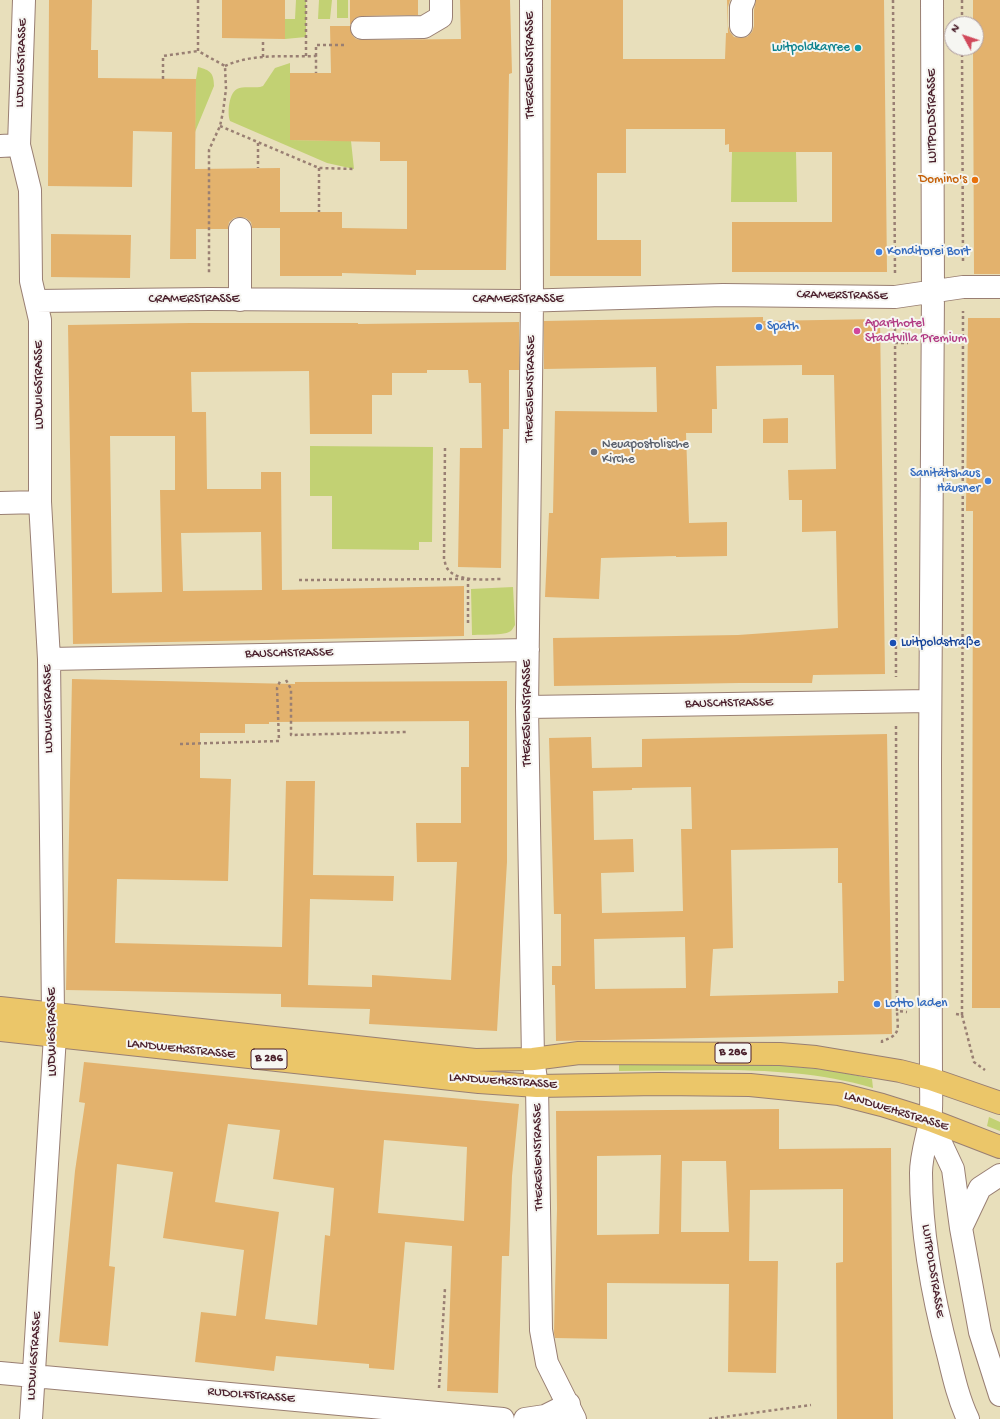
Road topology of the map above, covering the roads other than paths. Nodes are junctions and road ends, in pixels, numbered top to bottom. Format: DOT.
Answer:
graph roads {
  1 [pos="441,0"];
  2 [pos="531,0"];
  3 [pos="744,0"];
  4 [pos="932,0"];
  5 [pos="24,9"];
  6 [pos="741,26"];
  7 [pos="356,36"];
  8 [pos="10,145"];
  9 [pos="240,228"];
  10 [pos="1000,287"];
  11 [pos="933,290"];
  12 [pos="240,300"];
  13 [pos="36,301"];
  14 [pos="532,301"];
  15 [pos="40,502"];
  16 [pos="0,503"];
  17 [pos="528,650"];
  18 [pos="49,659"];
  19 [pos="930,701"];
  20 [pos="527,707"];
  21 [pos="0,1008"];
  22 [pos="53,1014"];
  23 [pos="0,1030"];
  24 [pos="55,1036"];
  25 [pos="533,1059"];
  26 [pos="932,1080"];
  27 [pos="537,1086"];
  28 [pos="1000,1103"];
  29 [pos="930,1120"];
  30 [pos="1000,1147"];
  31 [pos="1000,1175"];
  32 [pos="961,1228"];
  33 [pos="0,1373"];
  34 [pos="34,1377"];
  35 [pos="1000,1395"];
  36 [pos="572,1412"];
  37 [pos="31,1419"];
  38 [pos="503,1419"];
  39 [pos="525,1419"];
  40 [pos="968,1419"];
  1 -- 7 [label="street"];
  2 -- 14 [label="street, THERESIENSTRASSE"];
  3 -- 6 [label="street"];
  4 -- 11 [label="street, LUITPOLDSTRASSE"];
  5 -- 8 [label="street, LUDWIGSTRASSE"];
  8 -- 13 [label="street, LUDWIGSTRASSE"];
  9 -- 12 [label="street"];
  10 -- 11 [label="street, CRAMERSTRASSE"];
  11 -- 14 [label="street, CRAMERSTRASSE"];
  11 -- 19 [label="street, LUITPOLDSTRASSE"];
  12 -- 13 [label="street, CRAMERSTRASSE"];
  12 -- 14 [label="street, CRAMERSTRASSE"];
  13 -- 15 [label="street, LUDWIGSTRASSE"];
  14 -- 17 [label="street, THERESIENSTRASSE"];
  15 -- 16 [label="street"];
  15 -- 18 [label="street, LUDWIGSTRASSE"];
  17 -- 18 [label="street, BAUSCHSTRASSE"];
  17 -- 20 [label="street, THERESIENSTRASSE"];
  18 -- 22 [label="street, LUDWIGSTRASSE"];
  19 -- 20 [label="street, BAUSCHSTRASSE"];
  19 -- 26 [label="street, LUITPOLDSTRASSE"];
  20 -- 25 [label="street, THERESIENSTRASSE"];
  21 -- 22 [label="main road, LANDWEHRSTRASSE / B 286"];
  22 -- 24 [label="street, LUDWIGSTRASSE"];
  22 -- 25 [label="main road, LANDWEHRSTRASSE / B 286"];
  23 -- 24 [label="main road, LANDWEHRSTRASSE / B 286"];
  24 -- 27 [label="main road, LANDWEHRSTRASSE / B 286"];
  24 -- 34 [label="street, LUDWIGSTRASSE"];
  25 -- 26 [label="main road, LANDWEHRSTRASSE / B 286"];
  25 -- 27 [label="street, THERESIENSTRASSE"];
  26 -- 28 [label="main road, LANDWEHRSTRASSE / B 286"];
  26 -- 29 [label="street, LUITPOLDSTRASSE"];
  27 -- 29 [label="main road, LANDWEHRSTRASSE / B 286"];
  27 -- 36 [label="street, THERESIENSTRASSE"];
  29 -- 30 [label="main road, LANDWEHRSTRASSE / B 286"];
  29 -- 32 [label="street, LUITPOLDSTRASSE"];
  29 -- 40 [label="street, LUITPOLDSTRASSE"];
  31 -- 32 [label="street"];
  32 -- 35 [label="street, LUITPOLDSTRASSE"];
  33 -- 34 [label="street, RUDOLFSTRASSE"];
  34 -- 37 [label="street, LUDWIGSTRASSE"];
  34 -- 38 [label="street, RUDOLFSTRASSE"];
  36 -- 39 [label="street"];
}
